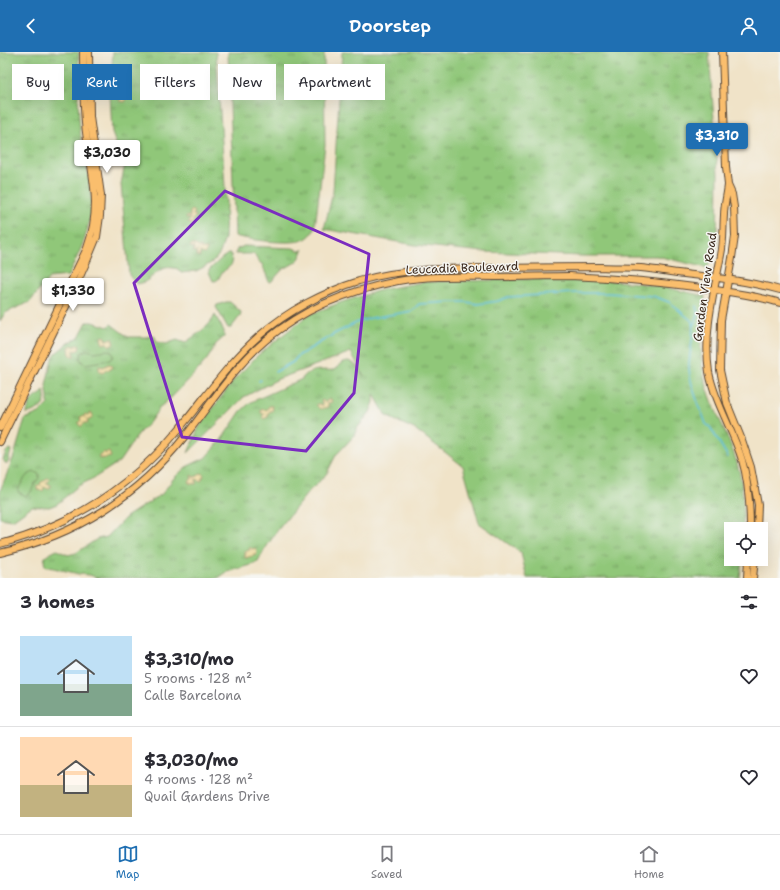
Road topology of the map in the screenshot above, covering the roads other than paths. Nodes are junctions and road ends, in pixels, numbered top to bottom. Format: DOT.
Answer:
graph roads {
  1 [pos="83,52"];
  2 [pos="89,52"];
  3 [pos="722,52"];
  4 [pos="728,185"];
  5 [pos="716,278"];
  6 [pos="728,280"];
  7 [pos="714,290"];
  8 [pos="780,290"];
  9 [pos="726,292"];
  10 [pos="780,303"];
  11 [pos="0,428"];
  12 [pos="0,442"];
  13 [pos="750,522"];
  14 [pos="757,522"];
  15 [pos="0,544"];
  16 [pos="0,553"];
  17 [pos="747,566"];
  18 [pos="754,566"];
  19 [pos="746,578"];
  20 [pos="753,578"];
  1 -- 11 [label="main road"];
  2 -- 12 [label="main road"];
  3 -- 4 [label="main road, Garden View Road"];
  4 -- 5 [label="main road, Garden View Road"];
  4 -- 6 [label="main road, Garden View Road"];
  5 -- 6 [label="main road, Leucadia Boulevard"];
  5 -- 7 [label="main road, Garden View Road"];
  5 -- 15 [label="main road, Leucadia Boulevard"];
  6 -- 8 [label="main road, Leucadia Boulevard"];
  6 -- 9 [label="main road, Garden View Road"];
  7 -- 9 [label="main road, Leucadia Boulevard"];
  7 -- 13 [label="main road, Garden View Road"];
  7 -- 16 [label="main road, Leucadia Boulevard"];
  9 -- 10 [label="main road, Leucadia Boulevard"];
  9 -- 14 [label="main road, Garden View Road"];
  17 -- 19 [label="main road"];
  18 -- 20 [label="main road"];
}
